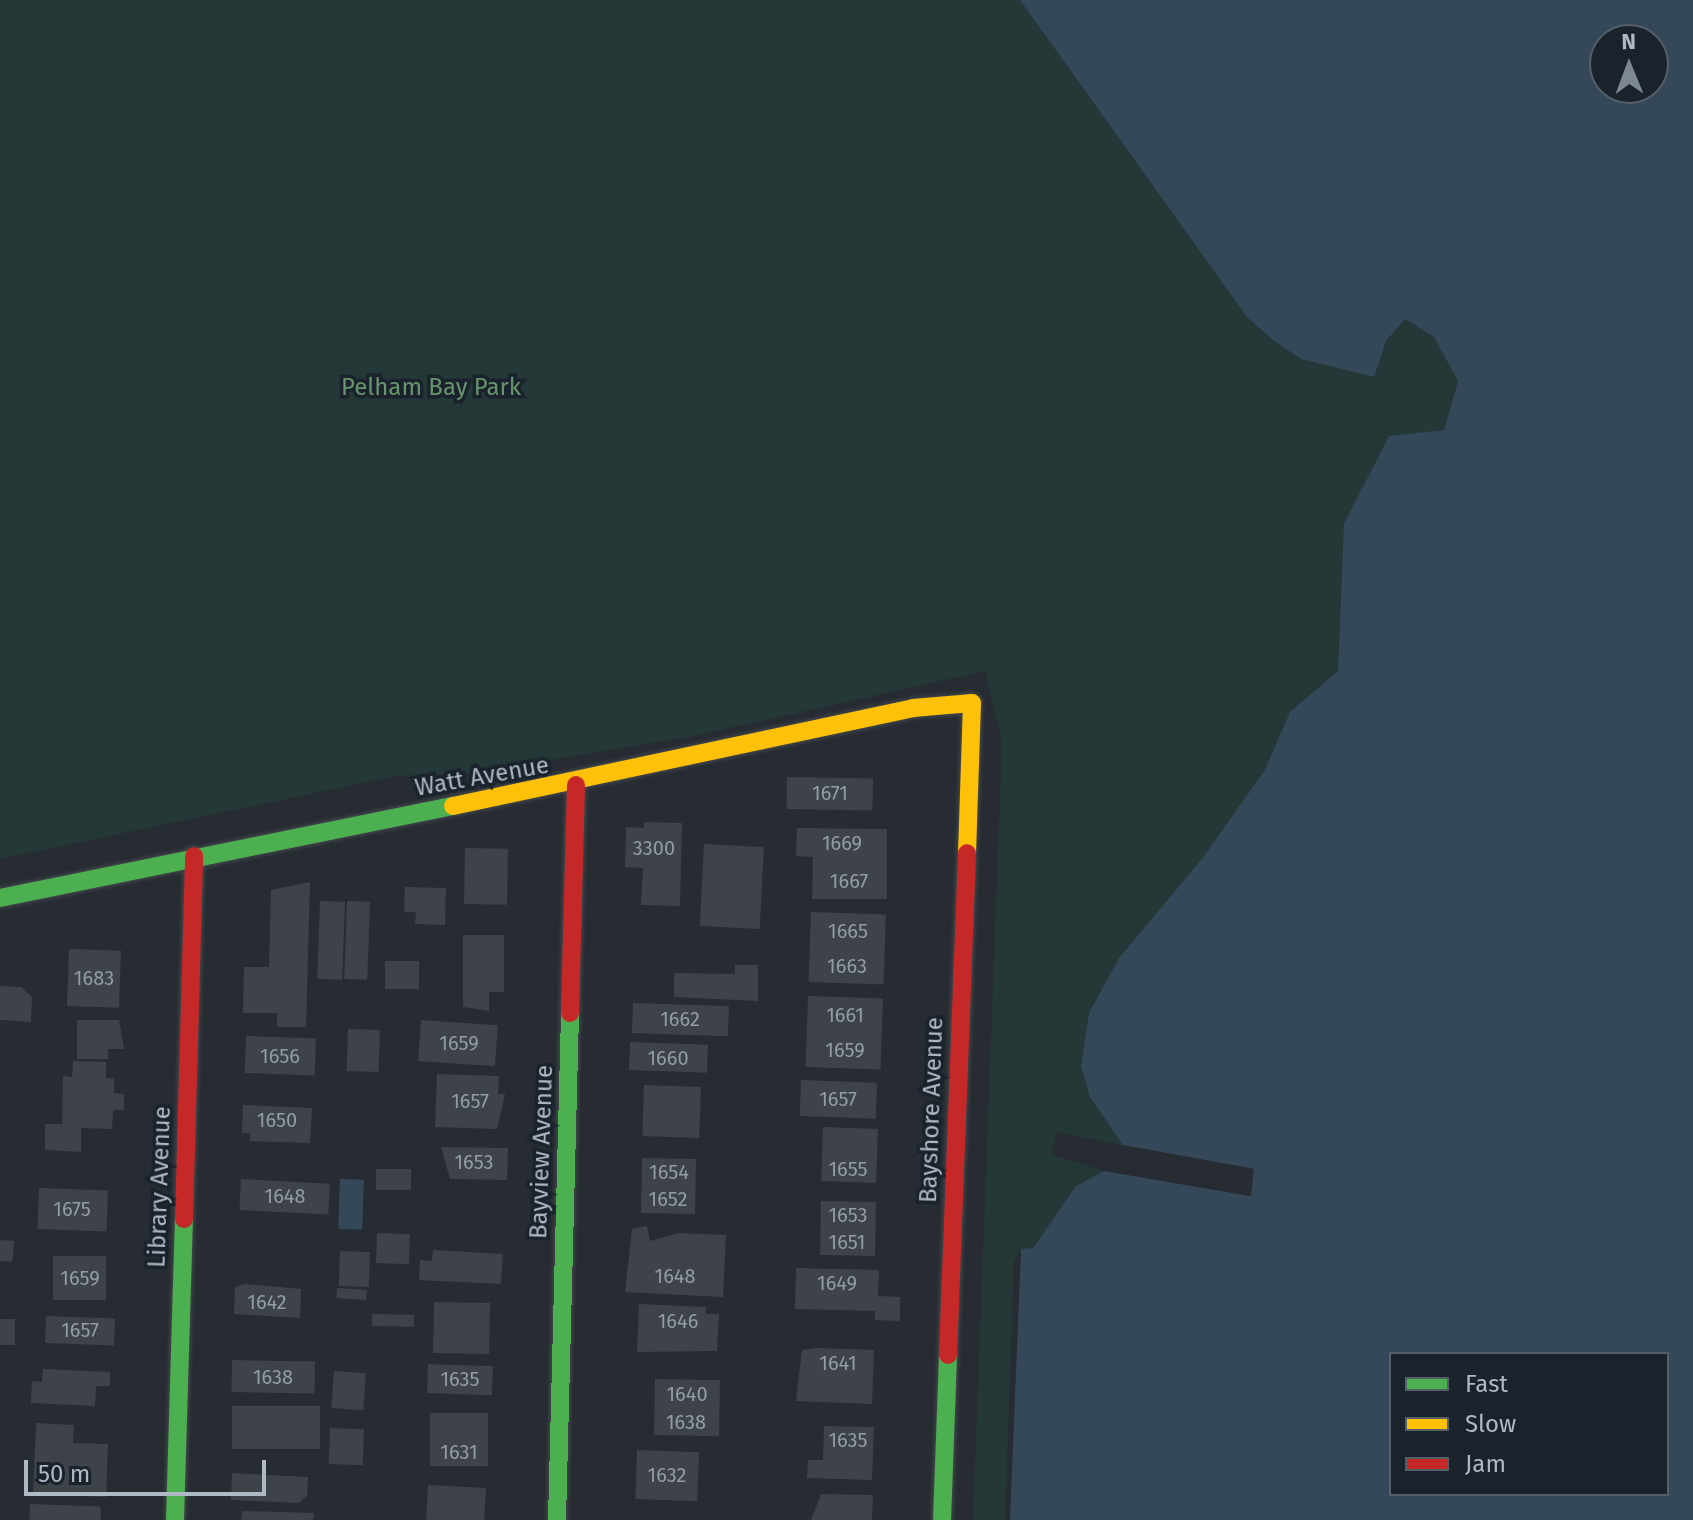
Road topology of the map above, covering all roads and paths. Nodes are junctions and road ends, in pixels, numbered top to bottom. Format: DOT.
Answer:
graph roads {
  1 [pos="972,703"];
  2 [pos="576,785"];
  3 [pos="194,856"];
  4 [pos="0,898"];
  5 [pos="175,1520"];
  6 [pos="557,1520"];
  7 [pos="942,1520"];
  1 -- 2 [label="street, Watt Avenue"];
  1 -- 7 [label="street, Bayshore Avenue"];
  2 -- 3 [label="street, Watt Avenue"];
  2 -- 6 [label="street, Bayview Avenue"];
  3 -- 4 [label="street, Watt Avenue"];
  3 -- 5 [label="street, Library Avenue"];
}
